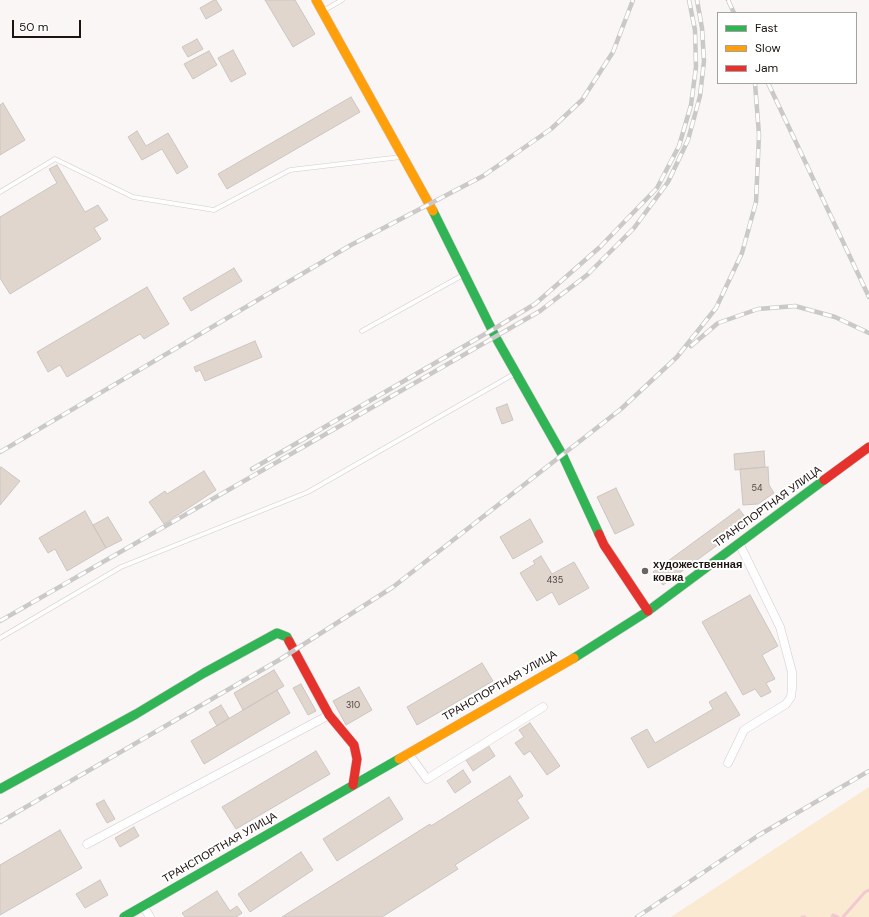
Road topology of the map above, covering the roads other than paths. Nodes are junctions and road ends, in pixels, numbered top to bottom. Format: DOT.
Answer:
graph roads {
  1 [pos="316,0"];
  2 [pos="342,0"];
  3 [pos="322,11"];
  4 [pos="404,157"];
  5 [pos="0,192"];
  6 [pos="465,274"];
  7 [pos="362,331"];
  8 [pos="516,372"];
  9 [pos="869,447"];
  10 [pos="739,544"];
  11 [pos="648,610"];
  12 [pos="0,638"];
  13 [pos="543,707"];
  14 [pos="329,715"];
  15 [pos="408,753"];
  16 [pos="728,763"];
  17 [pos="353,785"];
  18 [pos="0,789"];
  19 [pos="87,844"];
  20 [pos="143,906"];
  21 [pos="124,917"];
  22 [pos="150,917"];
  1 -- 3 [label="street"];
  2 -- 3 [label="lane"];
  3 -- 4 [label="street"];
  4 -- 5 [label="lane"];
  4 -- 6 [label="street"];
  6 -- 7 [label="lane"];
  6 -- 8 [label="street"];
  8 -- 11 [label="street"];
  8 -- 12 [label="lane"];
  9 -- 10 [label="street, ТРАНСПОРТНАЯ УЛИЦА"];
  10 -- 11 [label="street, ТРАНСПОРТНАЯ УЛИЦА"];
  10 -- 16 [label="street"];
  11 -- 15 [label="street, ТРАНСПОРТНАЯ УЛИЦА"];
  13 -- 15 [label="street"];
  14 -- 17 [label="street"];
  14 -- 18 [label="street"];
  14 -- 19 [label="street"];
  15 -- 17 [label="street, ТРАНСПОРТНАЯ УЛИЦА"];
  17 -- 20 [label="street, ТРАНСПОРТНАЯ УЛИЦА"];
  20 -- 21 [label="street, ТРАНСПОРТНАЯ УЛИЦА"];
  20 -- 22 [label="street"];
}
